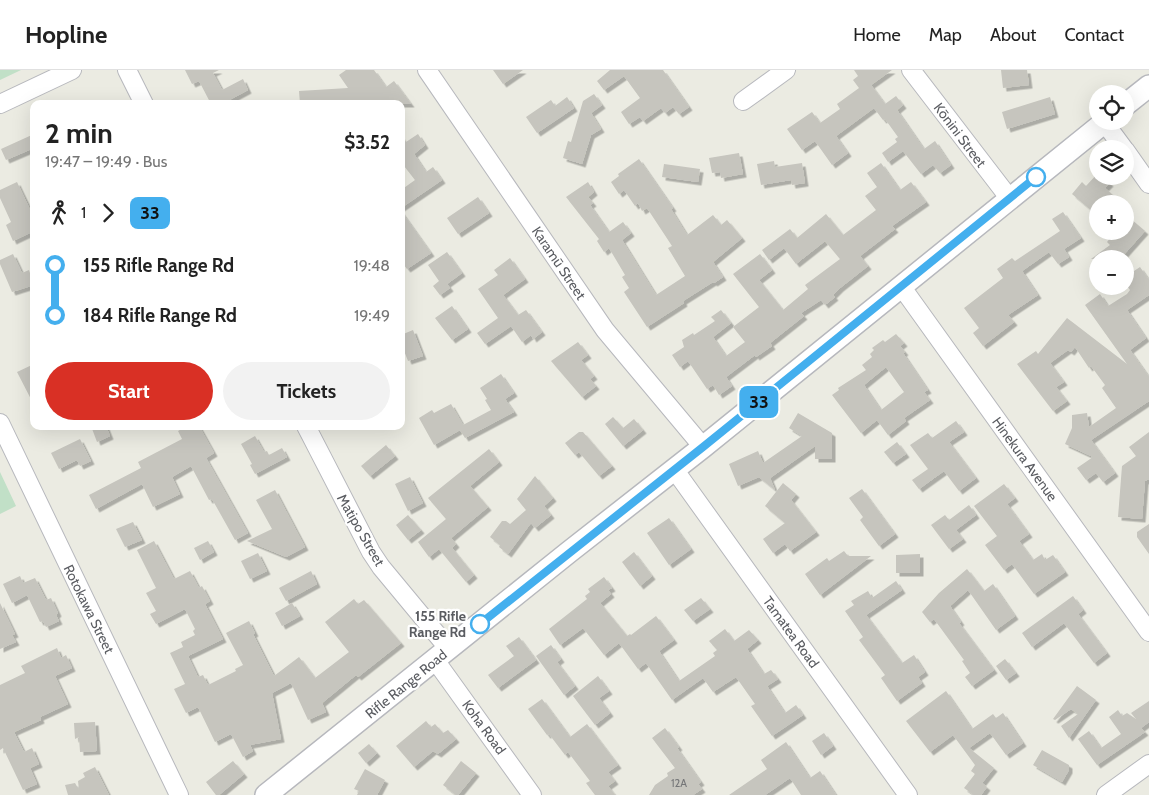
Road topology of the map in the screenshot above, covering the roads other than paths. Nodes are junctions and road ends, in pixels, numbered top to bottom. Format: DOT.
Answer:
graph roads {
  1 [pos="72,70"];
  2 [pos="127,70"];
  3 [pos="426,70"];
  4 [pos="786,70"];
  5 [pos="911,70"];
  6 [pos="1149,86"];
  7 [pos="1134,98"];
  8 [pos="142,100"];
  9 [pos="743,101"];
  10 [pos="0,104"];
  11 [pos="1095,130"];
  12 [pos="1134,164"];
  13 [pos="1149,184"];
  14 [pos="1010,199"];
  15 [pos="901,286"];
  16 [pos="0,423"];
  17 [pos="308,430"];
  18 [pos="703,447"];
  19 [pos="674,470"];
  20 [pos="1149,632"];
  21 [pos="442,654"];
  22 [pos="1149,764"];
  23 [pos="178,795"];
  24 [pos="266,795"];
  25 [pos="532,795"];
  26 [pos="908,795"];
  27 [pos="1106,795"];
  1 -- 10 [label="street"];
  2 -- 8 [label="street"];
  3 -- 18 [label="street, Karamū Street"];
  4 -- 9 [label="street"];
  5 -- 14 [label="street, Kōnini Street"];
  6 -- 7 [label="street"];
  11 -- 14 [label="street, Rifle Range Road"];
  12 -- 13 [label="street"];
  14 -- 15 [label="street, Rifle Range Road"];
  15 -- 18 [label="street, Rifle Range Road"];
  15 -- 20 [label="street, Hinekura Avenue"];
  16 -- 23 [label="street, Rotokawa Street"];
  17 -- 21 [label="street, Matipo Street"];
  18 -- 19 [label="street, Rifle Range Road"];
  19 -- 21 [label="street, Rifle Range Road"];
  19 -- 26 [label="street, Tamatea Road"];
  21 -- 24 [label="street, Rifle Range Road"];
  21 -- 25 [label="street, Koha Road"];
  22 -- 27 [label="street"];
}
